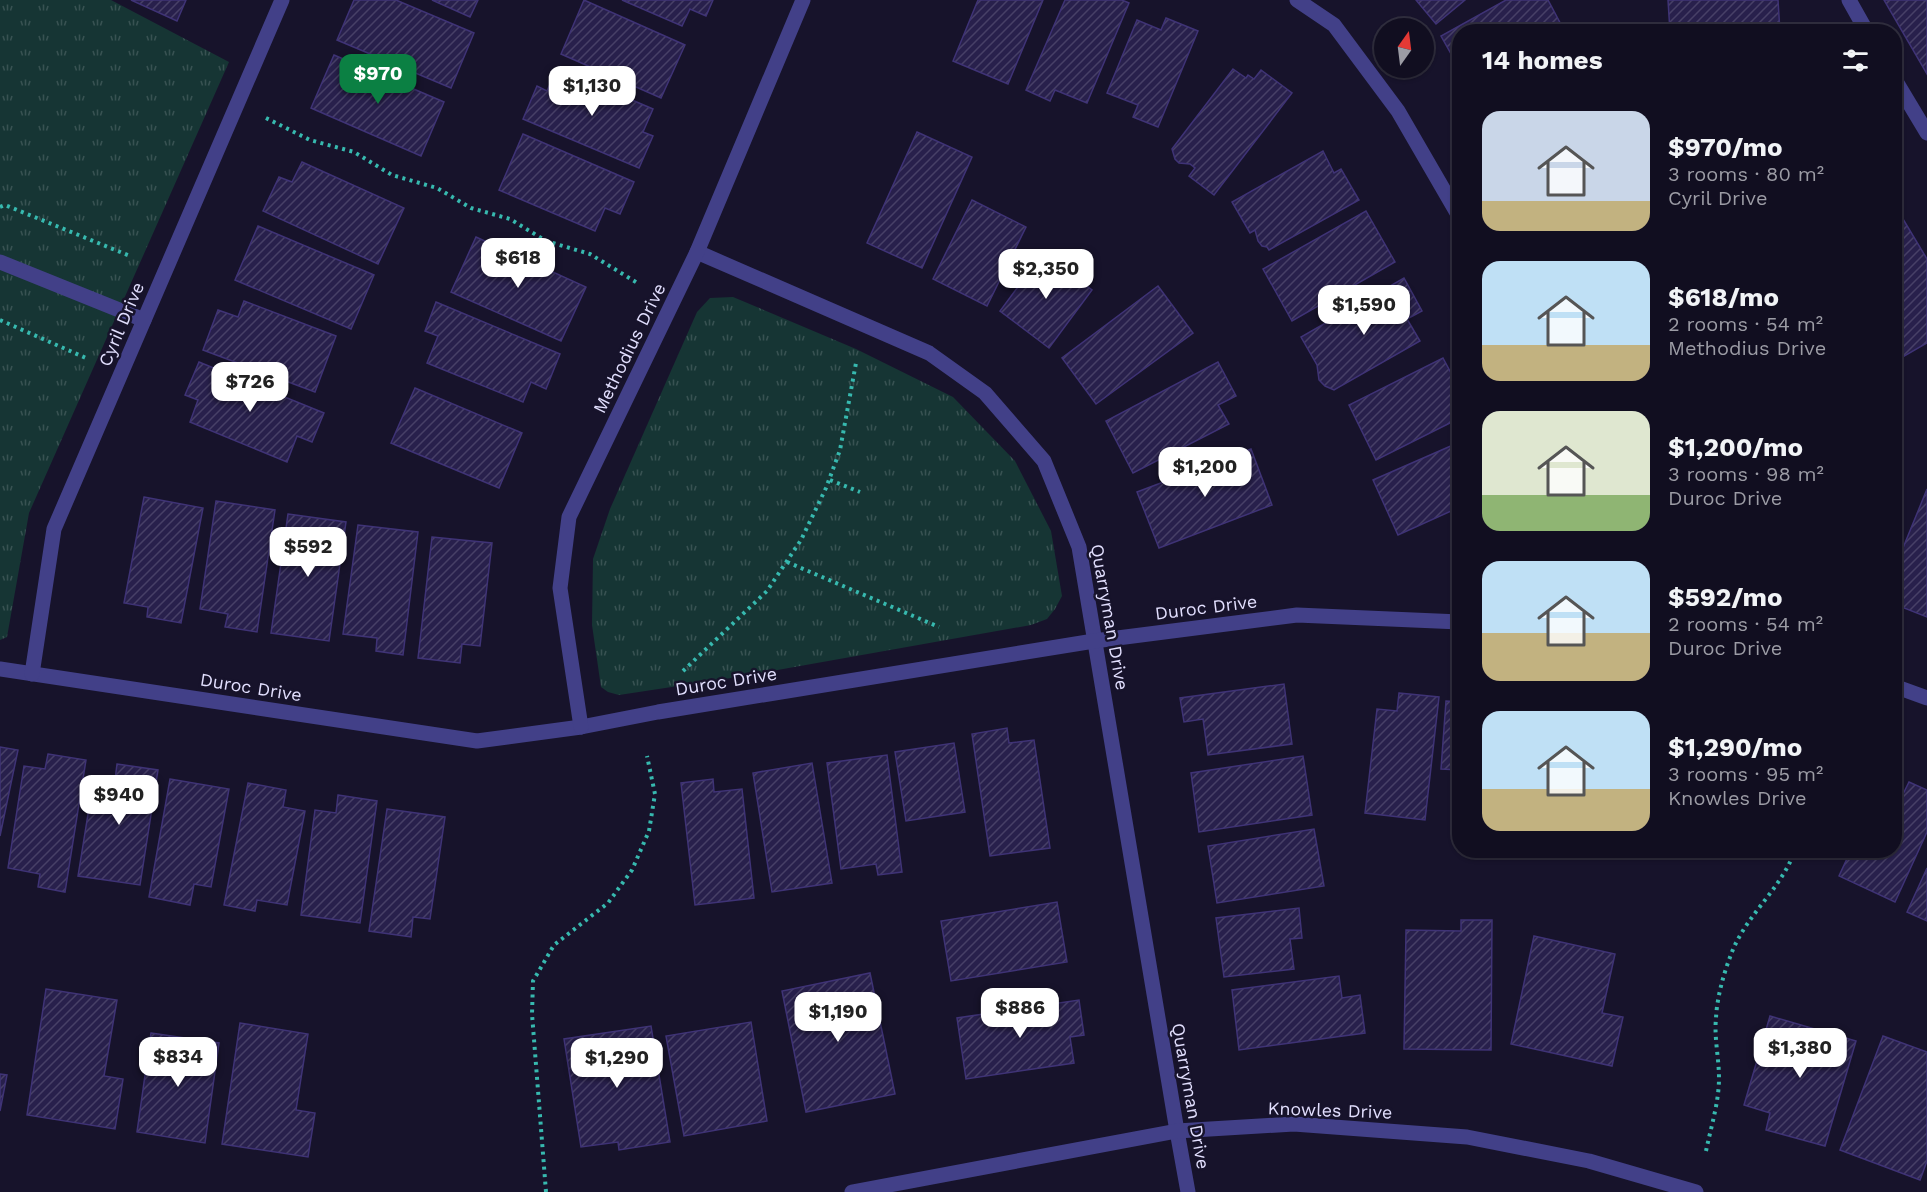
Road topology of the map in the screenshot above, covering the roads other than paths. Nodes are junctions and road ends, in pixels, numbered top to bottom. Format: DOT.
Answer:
graph roads {
  1 [pos="282,0"];
  2 [pos="803,0"];
  3 [pos="1297,0"];
  4 [pos="1849,0"];
  5 [pos="1862,24"];
  6 [pos="1902,91"];
  7 [pos="1927,133"];
  8 [pos="1452,204"];
  9 [pos="697,252"];
  10 [pos="0,262"];
  11 [pos="144,320"];
  12 [pos="1452,622"];
  13 [pos="1094,641"];
  14 [pos="0,669"];
  15 [pos="32,674"];
  16 [pos="1902,689"];
  17 [pos="1927,698"];
  18 [pos="581,727"];
  19 [pos="1177,1131"];
  20 [pos="852,1192"];
  21 [pos="1188,1192"];
  22 [pos="1696,1192"];
  1 -- 11 [label="street, Cyril Drive"];
  2 -- 9 [label="street, Methodius Drive"];
  3 -- 8 [label="street"];
  4 -- 5 [label="street"];
  6 -- 7 [label="street"];
  9 -- 13 [label="street, Quarryman Drive"];
  9 -- 18 [label="street, Methodius Drive"];
  10 -- 11 [label="street"];
  11 -- 15 [label="street, Cyril Drive"];
  12 -- 13 [label="street, Duroc Drive"];
  13 -- 18 [label="street, Duroc Drive"];
  13 -- 19 [label="street, Quarryman Drive"];
  14 -- 15 [label="street, Duroc Drive"];
  15 -- 18 [label="street, Duroc Drive"];
  16 -- 17 [label="street"];
  19 -- 20 [label="street, Knowles Drive"];
  19 -- 21 [label="street, Quarryman Drive"];
  19 -- 22 [label="street, Knowles Drive"];
}
